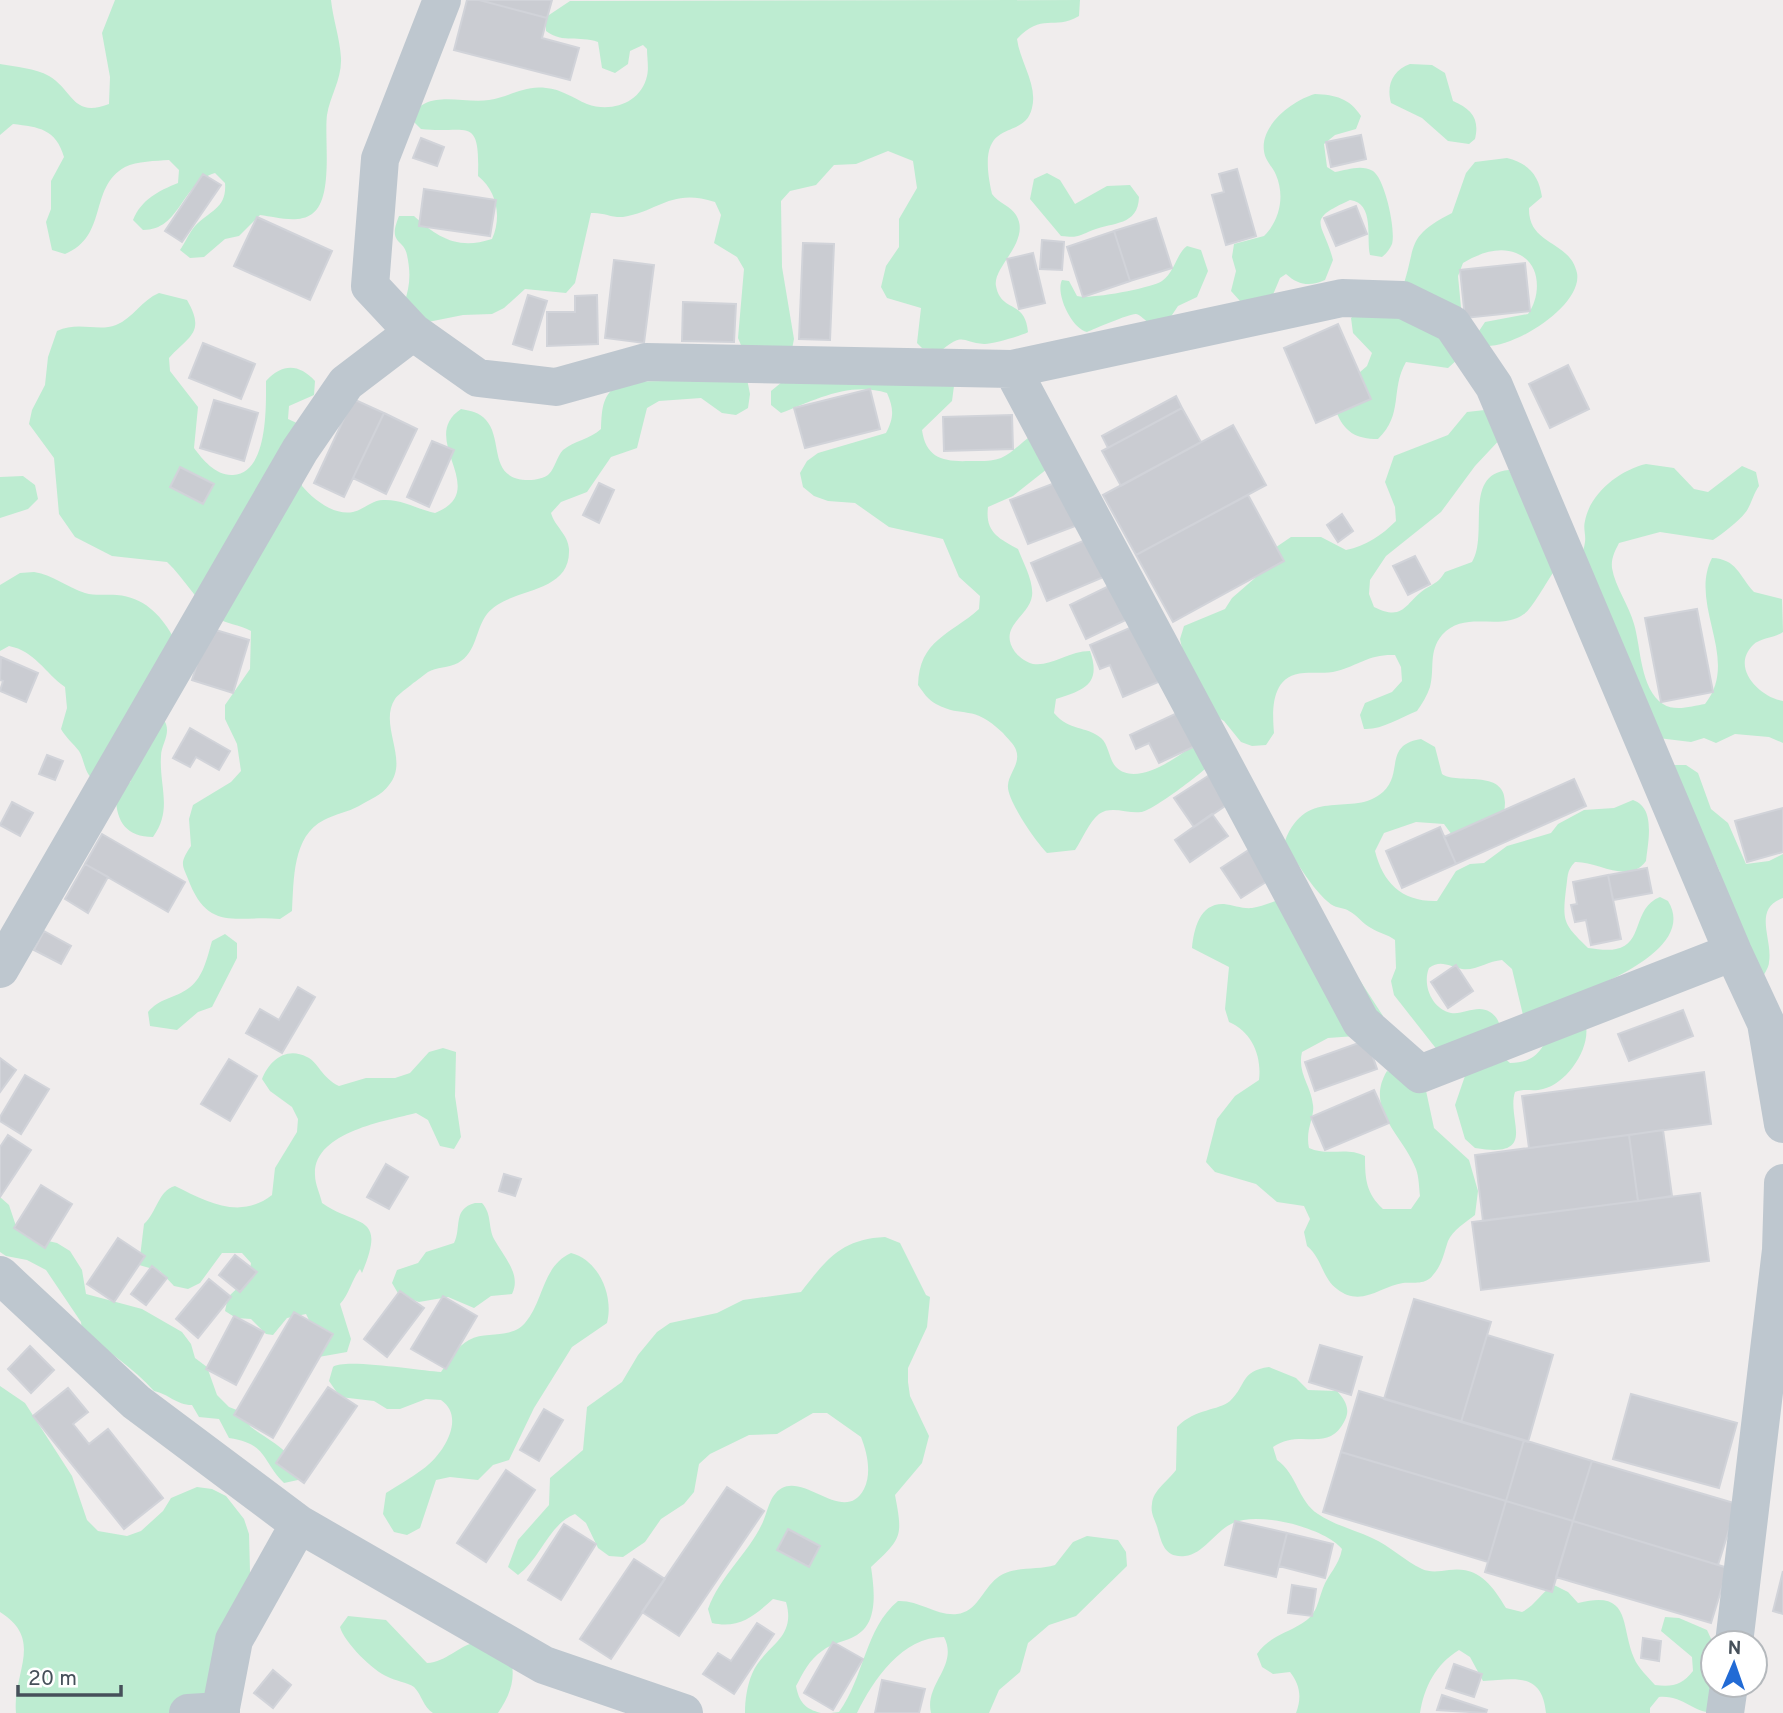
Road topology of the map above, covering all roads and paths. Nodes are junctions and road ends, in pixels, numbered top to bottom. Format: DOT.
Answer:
graph roads {
  1 [pos="442,0"];
  2 [pos="413,332"];
  3 [pos="1012,369"];
  4 [pos="1733,952"];
  5 [pos="0,969"];
  6 [pos="1783,1124"];
  7 [pos="1783,1183"];
  8 [pos="0,1275"];
  9 [pos="299,1524"];
  10 [pos="1736,1629"];
  11 [pos="210,1713"];
  12 [pos="684,1713"];
  1 -- 2 [label="street"];
  2 -- 3 [label="street"];
  2 -- 5 [label="street"];
  3 -- 4 [label="street"];
  3 -- 4 [label="street"];
  4 -- 6 [label="street"];
  7 -- 10 [label="street"];
  8 -- 9 [label="street"];
  9 -- 11 [label="street"];
  9 -- 12 [label="street"];
}
